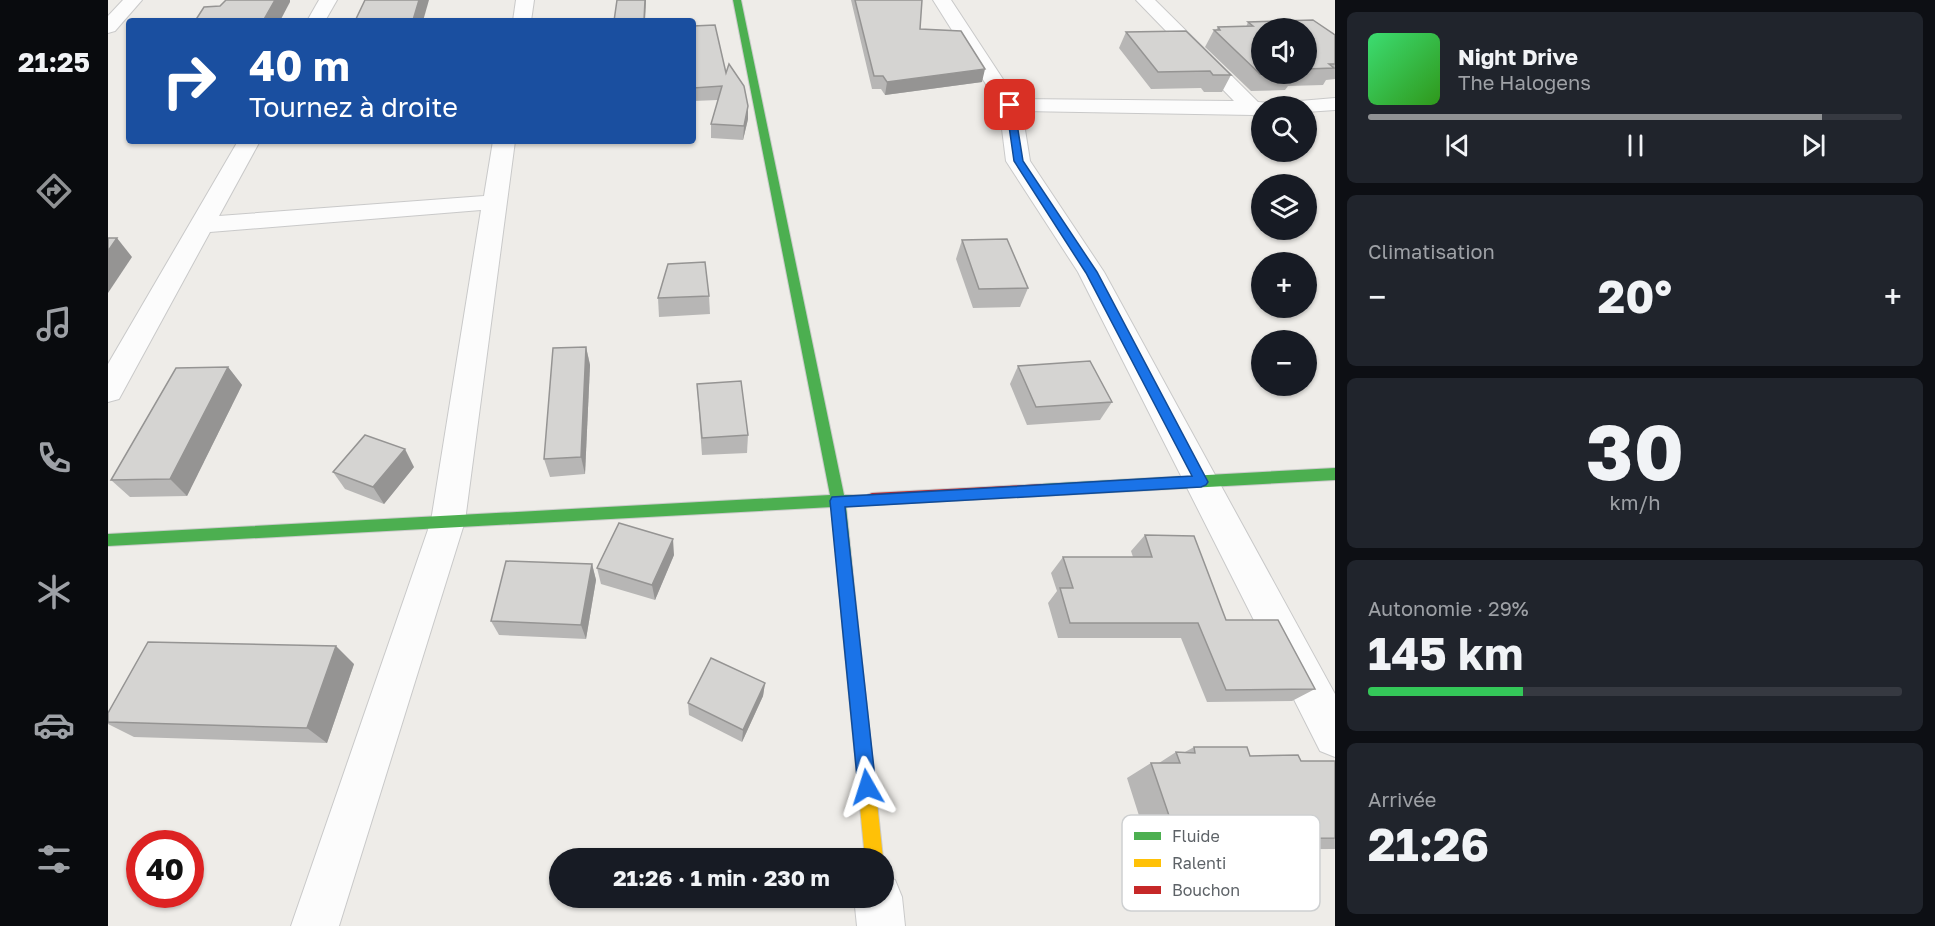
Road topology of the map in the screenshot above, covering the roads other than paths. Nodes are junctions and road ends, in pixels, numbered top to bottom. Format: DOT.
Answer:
graph roads {
  1 [pos="133,0"];
  2 [pos="328,0"];
  3 [pos="525,0"];
  4 [pos="737,0"];
  5 [pos="942,0"];
  6 [pos="1145,0"];
  7 [pos="318,18"];
  8 [pos="522,18"];
  9 [pos="108,27"];
  10 [pos="1251,102"];
  11 [pos="1335,104"];
  12 [pos="1010,105"];
  13 [pos="1317,105"];
  14 [pos="1251,108"];
  15 [pos="247,144"];
  16 [pos="504,144"];
  17 [pos="495,201"];
  18 [pos="201,225"];
  19 [pos="108,391"];
  20 [pos="1335,474"];
  21 [pos="1201,482"];
  22 [pos="837,501"];
  23 [pos="448,521"];
  24 [pos="108,540"];
  25 [pos="1335,736"];
  26 [pos="873,848"];
  27 [pos="879,908"];
  28 [pos="315,926"];
  29 [pos="881,926"];
  1 -- 9 [label="street"];
  2 -- 7 [label="street"];
  3 -- 8 [label="street"];
  4 -- 22 [label="street"];
  5 -- 12 [label="street"];
  6 -- 10 [label="street"];
  11 -- 13 [label="street"];
  12 -- 14 [label="street"];
  12 -- 21 [label="street"];
  15 -- 18 [label="street"];
  16 -- 17 [label="street"];
  17 -- 18 [label="street"];
  17 -- 23 [label="street"];
  18 -- 19 [label="street"];
  20 -- 21 [label="street"];
  21 -- 22 [label="street"];
  21 -- 25 [label="street"];
  22 -- 23 [label="street"];
  22 -- 26 [label="street"];
  23 -- 24 [label="street"];
  23 -- 28 [label="street"];
  27 -- 29 [label="street"];
}
